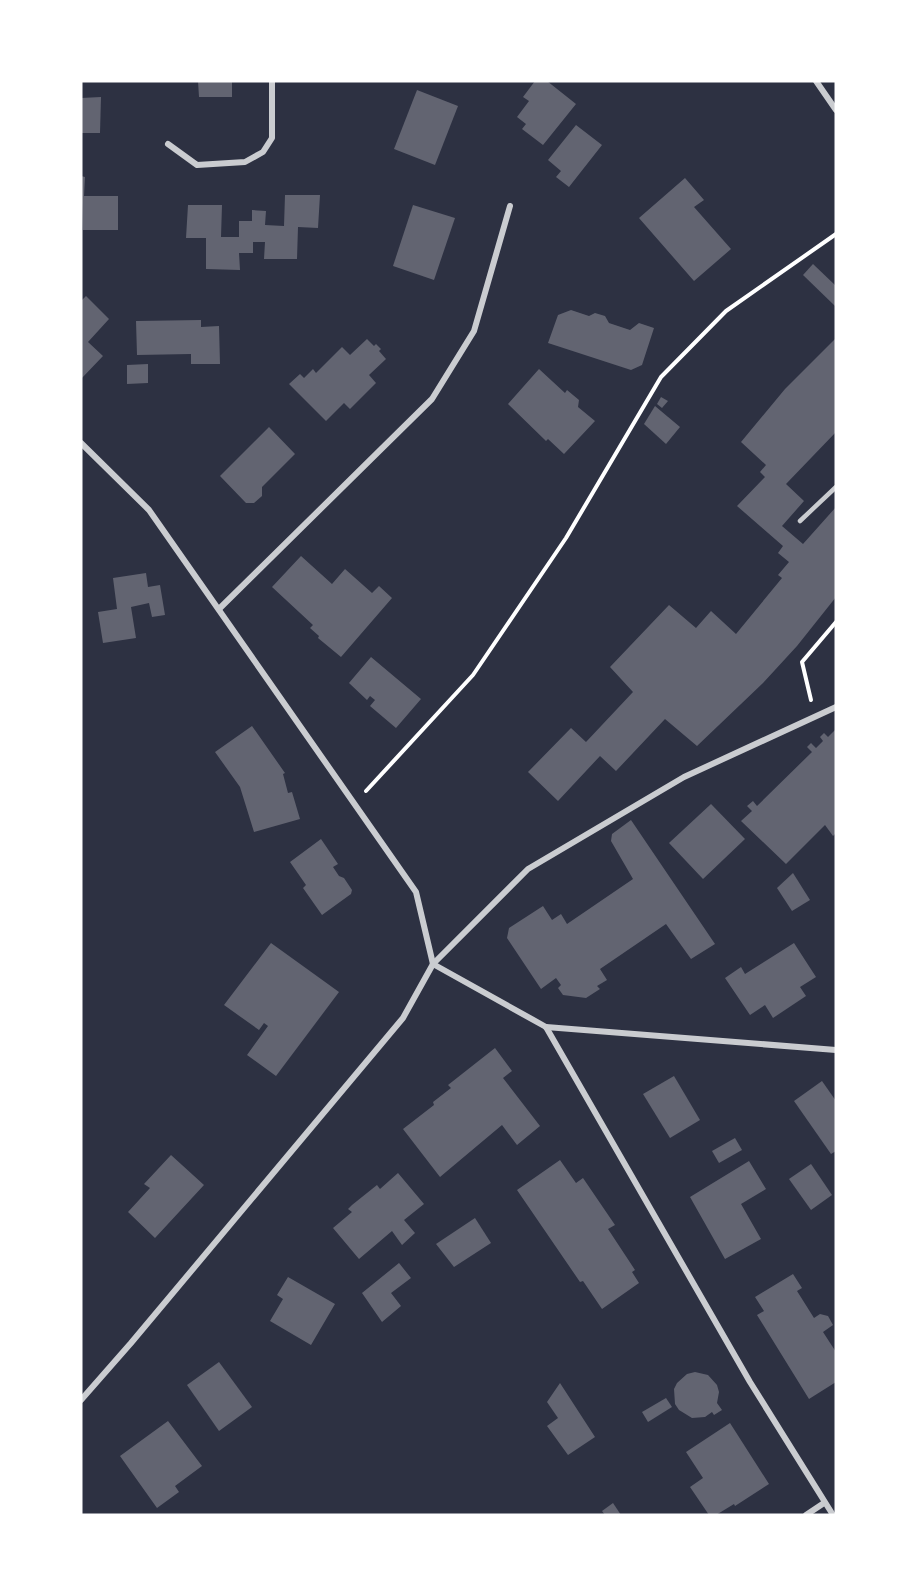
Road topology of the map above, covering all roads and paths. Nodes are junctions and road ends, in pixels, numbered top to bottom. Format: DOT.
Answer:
graph roads {
  1 [pos="272,81"];
  2 [pos="816,81"];
  3 [pos="836,110"];
  4 [pos="168,144"];
  5 [pos="510,206"];
  6 [pos="836,234"];
  7 [pos="81,443"];
  8 [pos="836,487"];
  9 [pos="800,521"];
  10 [pos="219,609"];
  11 [pos="836,621"];
  12 [pos="836,708"];
  13 [pos="814,716"];
  14 [pos="355,803"];
  15 [pos="433,964"];
  16 [pos="546,1027"];
  17 [pos="836,1050"];
  18 [pos="81,1400"];
  19 [pos="824,1503"];
  20 [pos="806,1515"];
  21 [pos="833,1515"];
  1 -- 4 [label="street"];
  2 -- 3 [label="street"];
  5 -- 10 [label="street"];
  6 -- 14 [label="path"];
  7 -- 10 [label="street"];
  8 -- 9 [label="lane"];
  10 -- 14 [label="street"];
  11 -- 13 [label="path"];
  12 -- 13 [label="street"];
  13 -- 15 [label="street"];
  14 -- 15 [label="street"];
  15 -- 16 [label="street"];
  15 -- 18 [label="street"];
  16 -- 17 [label="street"];
  16 -- 19 [label="street"];
  19 -- 20 [label="street"];
  19 -- 21 [label="street"];
}
